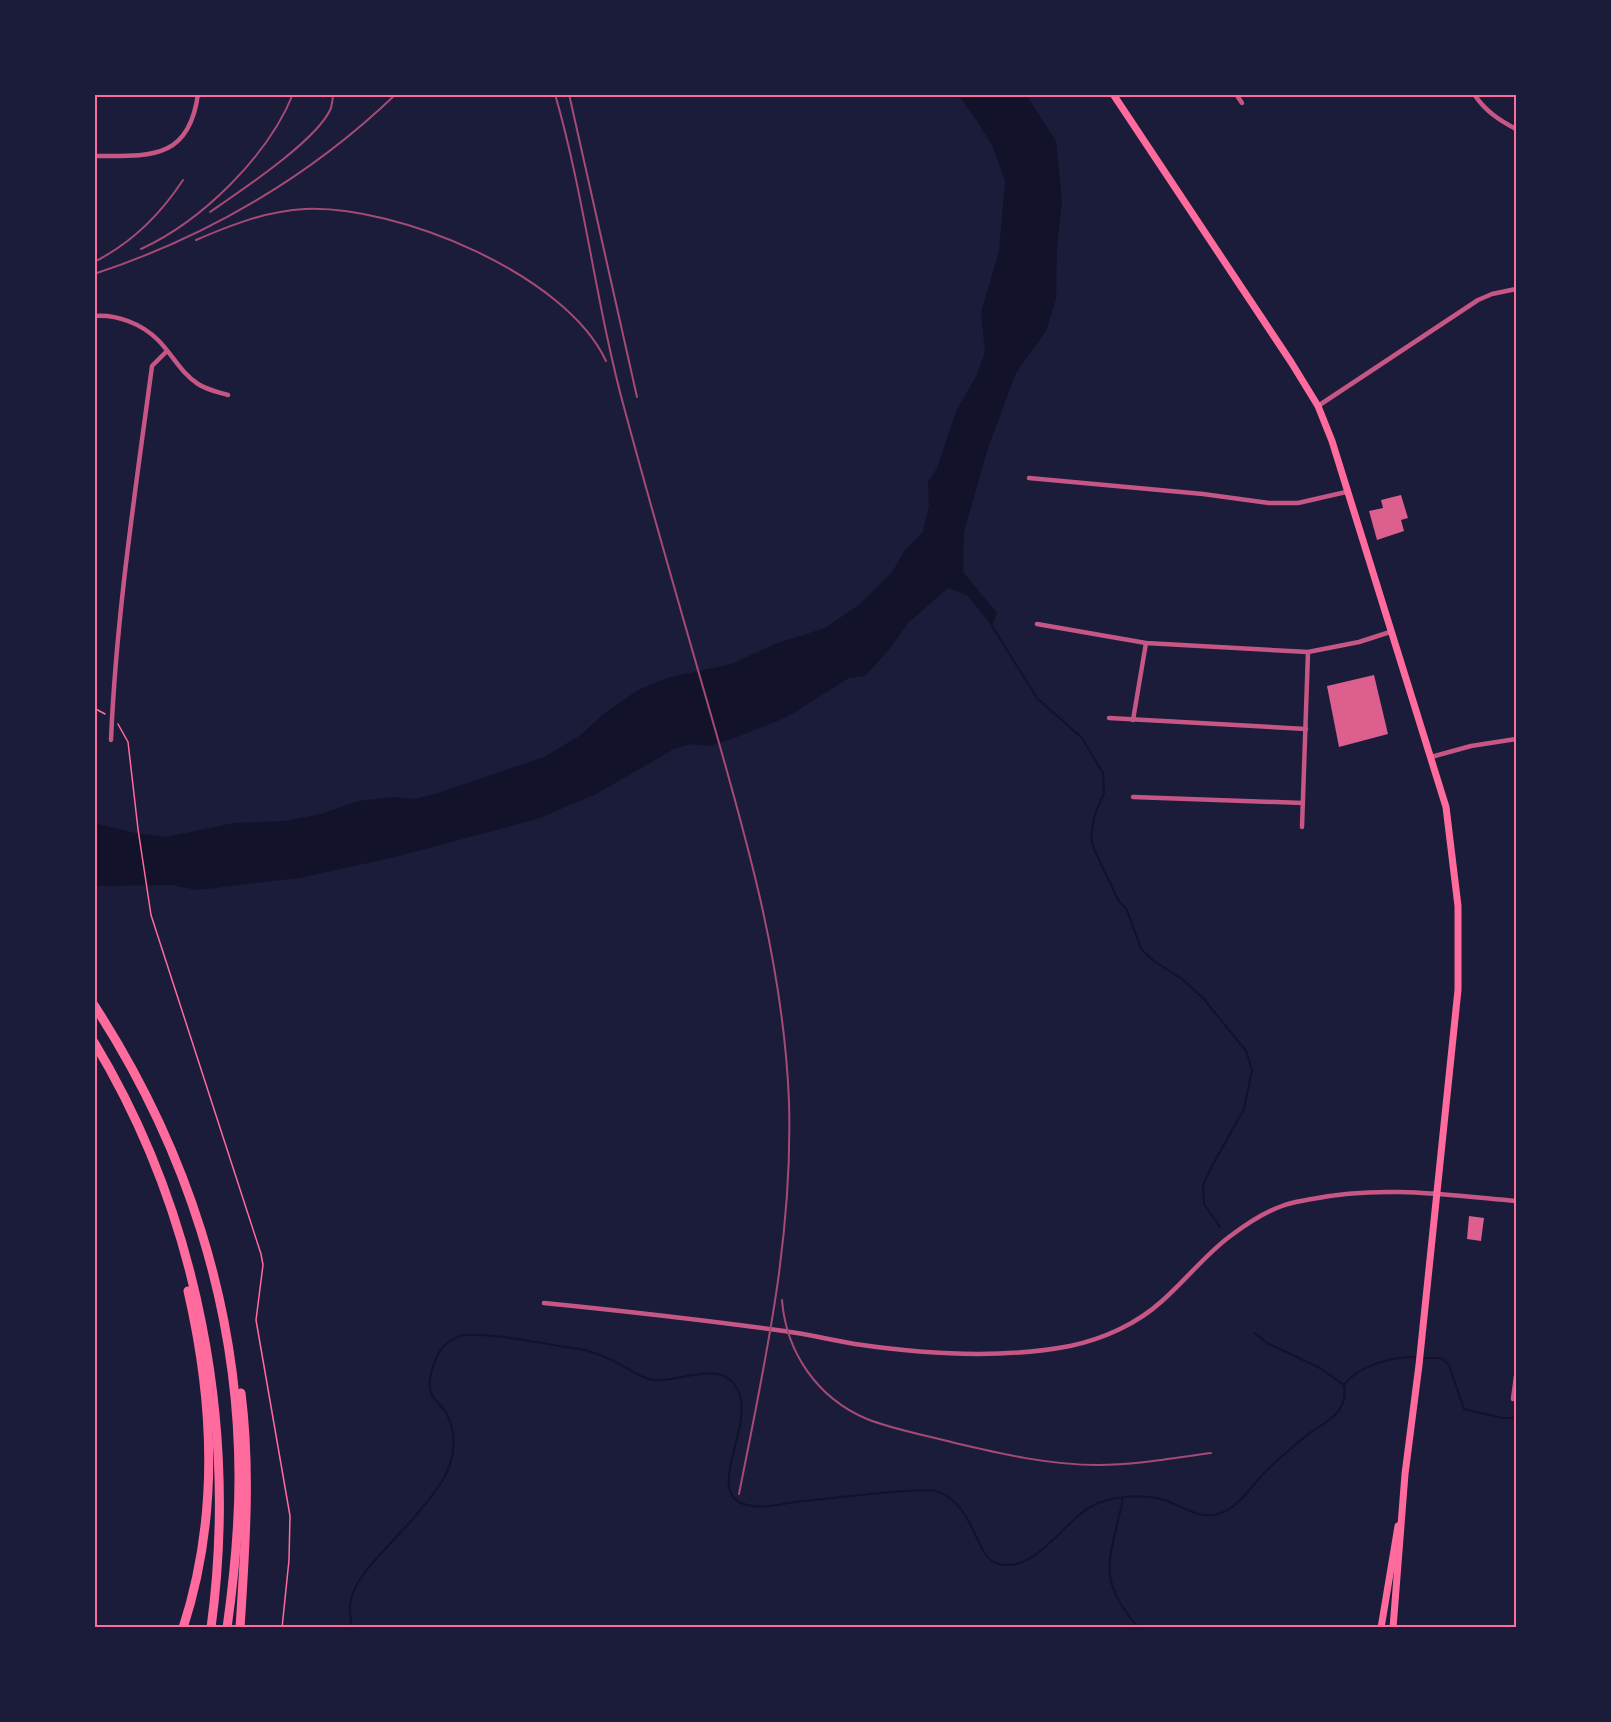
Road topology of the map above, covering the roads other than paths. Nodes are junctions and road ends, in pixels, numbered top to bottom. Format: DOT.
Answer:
graph roads {
  1 [pos="198,94"];
  2 [pos="1113,94"];
  3 [pos="1236,94"];
  4 [pos="1474,94"];
  5 [pos="1242,103"];
  6 [pos="1516,129"];
  7 [pos="94,156"];
  8 [pos="1516,289"];
  9 [pos="94,316"];
  10 [pos="167,351"];
  11 [pos="228,395"];
  12 [pos="1318,406"];
  13 [pos="1029,478"];
  14 [pos="1346,492"];
  15 [pos="1037,624"];
  16 [pos="1390,632"];
  17 [pos="1146,643"];
  18 [pos="1308,652"];
  19 [pos="1110,718"];
  20 [pos="1133,720"];
  21 [pos="1306,729"];
  22 [pos="1516,739"];
  23 [pos="111,740"];
  24 [pos="1431,757"];
  25 [pos="1133,797"];
  26 [pos="1303,803"];
  27 [pos="1302,827"];
  28 [pos="94,1005"];
  29 [pos="94,1042"];
  30 [pos="154,1164"];
  31 [pos="1436,1194"];
  32 [pos="1516,1202"];
  33 [pos="217,1288"];
  34 [pos="544,1303"];
  35 [pos="1516,1376"];
  36 [pos="1513,1399"];
  37 [pos="1403,1500"];
  38 [pos="183,1628"];
  39 [pos="211,1628"];
  40 [pos="227,1628"];
  41 [pos="240,1628"];
  42 [pos="1381,1628"];
  43 [pos="1393,1628"];
  1 -- 7 [label="street"];
  2 -- 12 [label="main road"];
  3 -- 5 [label="street"];
  4 -- 6 [label="street"];
  8 -- 12 [label="street"];
  9 -- 10 [label="street"];
  10 -- 11 [label="street"];
  10 -- 23 [label="street"];
  12 -- 14 [label="main road"];
  13 -- 14 [label="street"];
  14 -- 16 [label="main road"];
  15 -- 17 [label="street"];
  16 -- 18 [label="street"];
  16 -- 24 [label="main road"];
  17 -- 18 [label="street"];
  17 -- 20 [label="street"];
  18 -- 21 [label="street"];
  19 -- 20 [label="street"];
  20 -- 21 [label="street"];
  21 -- 26 [label="street"];
  22 -- 24 [label="street"];
  24 -- 31 [label="main road"];
  25 -- 26 [label="street"];
  26 -- 27 [label="street"];
  28 -- 33 [label="highway"];
  29 -- 30 [label="highway"];
  30 -- 38 [label="highway"];
  30 -- 39 [label="highway"];
  31 -- 32 [label="street"];
  31 -- 34 [label="street"];
  31 -- 37 [label="main road"];
  33 -- 40 [label="highway"];
  33 -- 41 [label="highway"];
  35 -- 36 [label="street"];
  37 -- 42 [label="main road"];
  37 -- 43 [label="main road"];
}
